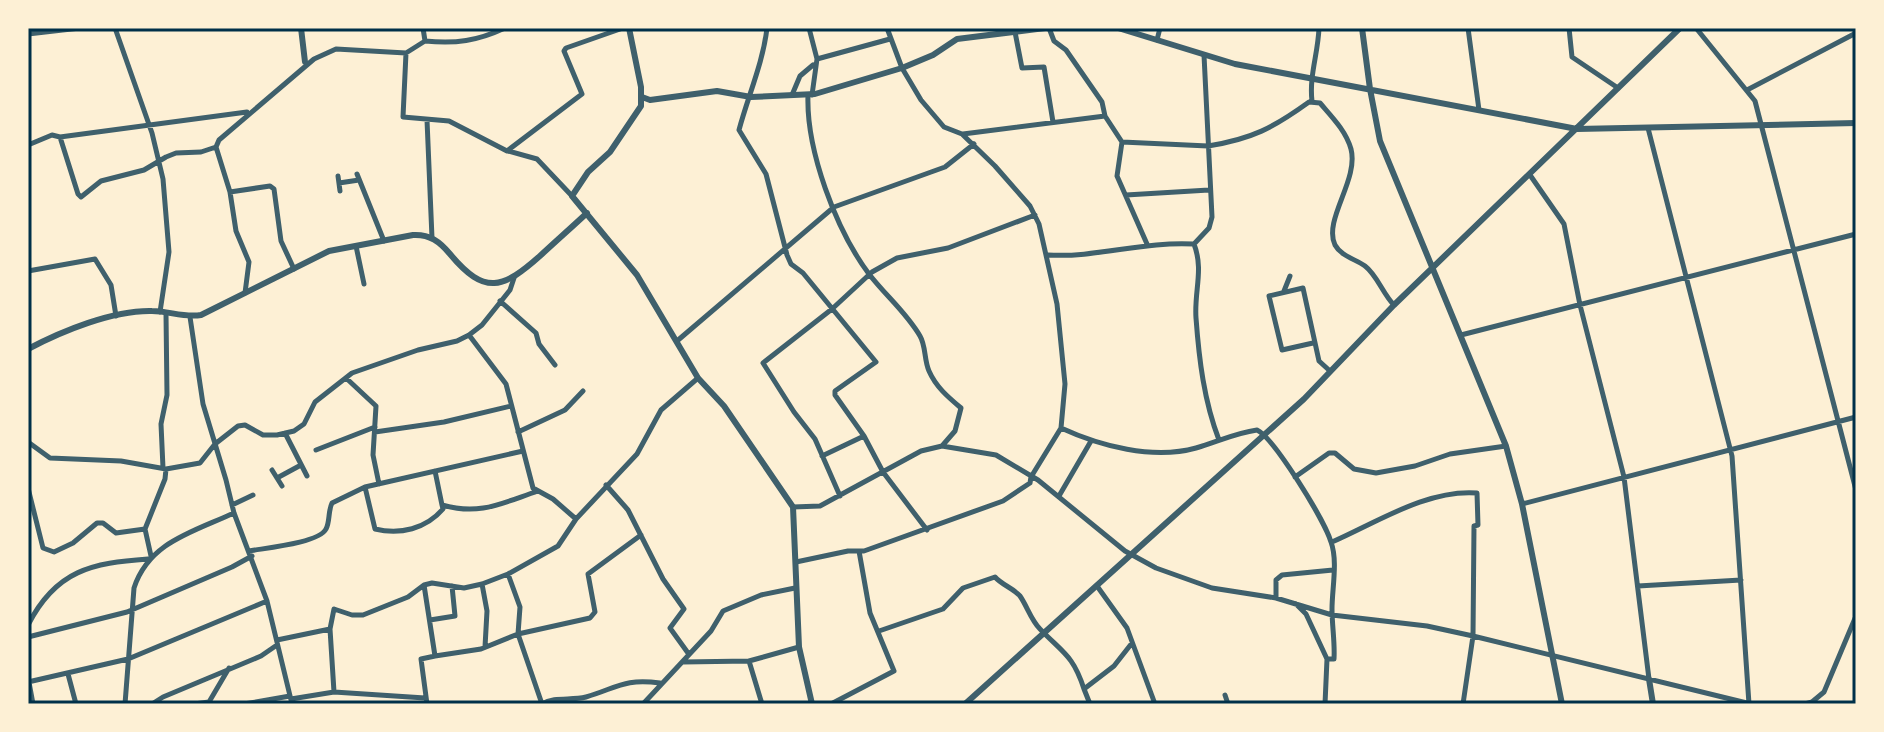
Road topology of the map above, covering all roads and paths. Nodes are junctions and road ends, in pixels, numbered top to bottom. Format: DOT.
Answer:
graph roads {
  1 [pos="80,28"];
  2 [pos="115,28"];
  3 [pos="301,28"];
  4 [pos="423,28"];
  5 [pos="505,28"];
  6 [pos="623,28"];
  7 [pos="629,28"];
  8 [pos="767,28"];
  9 [pos="809,28"];
  10 [pos="887,28"];
  11 [pos="1047,28"];
  12 [pos="1118,28"];
  13 [pos="1160,28"];
  14 [pos="1319,28"];
  15 [pos="1362,28"];
  16 [pos="1468,28"];
  17 [pos="1569,28"];
  18 [pos="1680,28"];
  19 [pos="1696,28"];
  20 [pos="496,30"];
  21 [pos="1015,32"];
  22 [pos="1856,33"];
  23 [pos="28,34"];
  24 [pos="890,39"];
  25 [pos="425,41"];
  26 [pos="1157,41"];
  27 [pos="406,53"];
  28 [pos="1204,55"];
  29 [pos="815,62"];
  30 [pos="306,64"];
  31 [pos="902,68"];
  32 [pos="1310,78"];
  33 [pos="1618,88"];
  34 [pos="1370,89"];
  35 [pos="1747,90"];
  36 [pos="792,95"];
  37 [pos="810,95"];
  38 [pos="748,96"];
  39 [pos="642,97"];
  40 [pos="1312,101"];
  41 [pos="1479,110"];
  42 [pos="250,112"];
  43 [pos="1105,116"];
  44 [pos="427,120"];
  45 [pos="1053,122"];
  46 [pos="1856,123"];
  47 [pos="1761,125"];
  48 [pos="150,126"];
  49 [pos="1648,128"];
  50 [pos="1577,129"];
  51 [pos="962,134"];
  52 [pos="60,137"];
  53 [pos="1122,142"];
  54 [pos="974,144"];
  55 [pos="28,145"];
  56 [pos="1208,146"];
  57 [pos="216,147"];
  58 [pos="507,151"];
  59 [pos="159,160"];
  60 [pos="1530,175"];
  61 [pos="339,183"];
  62 [pos="1209,190"];
  63 [pos="230,192"];
  64 [pos="1126,195"];
  65 [pos="572,196"];
  66 [pos="834,207"];
  67 [pos="587,213"];
  68 [pos="1035,215"];
  69 [pos="1856,234"];
  70 [pos="432,238"];
  71 [pos="384,242"];
  72 [pos="1147,244"];
  73 [pos="1194,244"];
  74 [pos="356,246"];
  75 [pos="785,249"];
  76 [pos="1793,249"];
  77 [pos="1048,255"];
  78 [pos="1434,268"];
  79 [pos="294,269"];
  80 [pos="28,271"];
  81 [pos="870,276"];
  82 [pos="1290,276"];
  83 [pos="1686,277"];
  84 [pos="514,278"];
  85 [pos="364,284"];
  86 [pos="1284,292"];
  87 [pos="245,293"];
  88 [pos="500,301"];
  89 [pos="1394,305"];
  90 [pos="1580,305"];
  91 [pos="832,309"];
  92 [pos="163,313"];
  93 [pos="116,316"];
  94 [pos="190,317"];
  95 [pos="469,335"];
  96 [pos="1461,335"];
  97 [pos="677,341"];
  98 [pos="1313,343"];
  99 [pos="28,349"];
  100 [pos="555,365"];
  101 [pos="1330,371"];
  102 [pos="346,378"];
  103 [pos="698,378"];
  104 [pos="583,391"];
  105 [pos="511,406"];
  106 [pos="1856,417"];
  107 [pos="1838,421"];
  108 [pos="1061,428"];
  109 [pos="375,430"];
  110 [pos="518,432"];
  111 [pos="285,433"];
  112 [pos="1265,434"];
  113 [pos="864,436"];
  114 [pos="1219,440"];
  115 [pos="1091,441"];
  116 [pos="28,442"];
  117 [pos="215,444"];
  118 [pos="942,446"];
  119 [pos="1506,446"];
  120 [pos="1731,449"];
  121 [pos="316,450"];
  122 [pos="523,451"];
  123 [pos="822,456"];
  124 [pos="301,465"];
  125 [pos="164,469"];
  126 [pos="272,470"];
  127 [pos="435,471"];
  128 [pos="883,472"];
  129 [pos="307,476"];
  130 [pos="1031,477"];
  131 [pos="1295,477"];
  132 [pos="1624,477"];
  133 [pos="277,478"];
  134 [pos="379,484"];
  135 [pos="606,485"];
  136 [pos="282,486"];
  137 [pos="365,487"];
  138 [pos="28,488"];
  139 [pos="1856,490"];
  140 [pos="538,491"];
  141 [pos="253,495"];
  142 [pos="840,496"];
  143 [pos="1058,496"];
  144 [pos="1522,504"];
  145 [pos="232,505"];
  146 [pos="442,505"];
  147 [pos="793,507"];
  148 [pos="234,513"];
  149 [pos="576,519"];
  150 [pos="145,529"];
  151 [pos="927,530"];
  152 [pos="641,535"];
  153 [pos="1332,542"];
  154 [pos="859,551"];
  155 [pos="250,553"];
  156 [pos="1132,555"];
  157 [pos="150,558"];
  158 [pos="796,562"];
  159 [pos="1333,570"];
  160 [pos="508,574"];
  161 [pos="1741,580"];
  162 [pos="482,584"];
  163 [pos="424,585"];
  164 [pos="452,586"];
  165 [pos="1097,586"];
  166 [pos="1638,586"];
  167 [pos="795,588"];
  168 [pos="1276,598"];
  169 [pos="267,601"];
  170 [pos="1296,604"];
  171 [pos="133,609"];
  172 [pos="1332,615"];
  173 [pos="1856,616"];
  174 [pos="430,620"];
  175 [pos="28,625"];
  176 [pos="330,629"];
  177 [pos="879,631"];
  178 [pos="1044,633"];
  179 [pos="518,634"];
  180 [pos="1473,636"];
  181 [pos="28,637"];
  182 [pos="277,642"];
  183 [pos="1132,643"];
  184 [pos="485,647"];
  185 [pos="799,647"];
  186 [pos="688,653"];
  187 [pos="1552,655"];
  188 [pos="435,656"];
  189 [pos="128,659"];
  190 [pos="1327,659"];
  191 [pos="749,661"];
  192 [pos="682,662"];
  193 [pos="229,667"];
  194 [pos="68,674"];
  195 [pos="1649,679"];
  196 [pos="28,681"];
  197 [pos="660,683"];
  198 [pos="1084,689"];
  199 [pos="334,692"];
  200 [pos="1225,695"];
  201 [pos="158,699"];
  202 [pos="291,700"];
  203 [pos="426,701"];
  204 [pos="212,703"];
  205 [pos="33,704"];
  206 [pos="76,704"];
  207 [pos="125,704"];
  208 [pos="152,704"];
  209 [pos="168,704"];
  210 [pos="194,704"];
  211 [pos="244,704"];
  212 [pos="643,704"];
  213 [pos="762,704"];
  214 [pos="812,704"];
  215 [pos="831,704"];
  216 [pos="965,704"];
  217 [pos="1090,704"];
  218 [pos="1155,704"];
  219 [pos="1228,704"];
  220 [pos="1325,704"];
  221 [pos="1463,704"];
  222 [pos="1562,704"];
  223 [pos="1653,704"];
  224 [pos="1750,704"];
  225 [pos="1805,704"];
  1 -- 23 [label="street"];
  2 -- 48 [label="street"];
  3 -- 30 [label="street"];
  4 -- 25 [label="street"];
  5 -- 20 [label="street"];
  6 -- 58 [label="street"];
  7 -- 39 [label="street"];
  8 -- 38 [label="street"];
  9 -- 29 [label="street"];
  10 -- 24 [label="street"];
  11 -- 21 [label="street"];
  11 -- 43 [label="street"];
  12 -- 26 [label="street"];
  13 -- 26 [label="street"];
  14 -- 32 [label="street"];
  15 -- 34 [label="street"];
  16 -- 41 [label="street"];
  17 -- 33 [label="street"];
  18 -- 33 [label="street"];
  19 -- 35 [label="street"];
  20 -- 25 [label="street"];
  21 -- 31 [label="street"];
  21 -- 45 [label="street"];
  22 -- 35 [label="street"];
  24 -- 29 [label="street"];
  24 -- 31 [label="street"];
  25 -- 27 [label="street"];
  26 -- 28 [label="street"];
  27 -- 30 [label="street"];
  27 -- 44 [label="street"];
  28 -- 32 [label="street"];
  28 -- 56 [label="street"];
  29 -- 36 [label="street"];
  29 -- 37 [label="street"];
  30 -- 42 [label="street"];
  31 -- 37 [label="street"];
  31 -- 51 [label="street"];
  32 -- 34 [label="street"];
  32 -- 40 [label="street"];
  33 -- 50 [label="street"];
  34 -- 41 [label="street"];
  34 -- 78 [label="street"];
  35 -- 47 [label="street"];
  36 -- 37 [label="street"];
  36 -- 38 [label="street"];
  37 -- 66 [label="street"];
  38 -- 39 [label="street"];
  38 -- 75 [label="street"];
  39 -- 65 [label="street"];
  40 -- 56 [label="street"];
  40 -- 89 [label="street"];
  41 -- 50 [label="street"];
  42 -- 48 [label="street"];
  42 -- 57 [label="street"];
  43 -- 45 [label="street"];
  43 -- 53 [label="street"];
  44 -- 58 [label="street"];
  44 -- 70 [label="street"];
  45 -- 51 [label="street"];
  46 -- 47 [label="street"];
  47 -- 49 [label="street"];
  47 -- 76 [label="street"];
  48 -- 52 [label="street"];
  48 -- 59 [label="street"];
  49 -- 50 [label="street"];
  49 -- 83 [label="street"];
  50 -- 60 [label="street"];
  51 -- 54 [label="street"];
  52 -- 55 [label="street"];
  52 -- 59 [label="street"];
  53 -- 56 [label="street"];
  53 -- 64 [label="street"];
  54 -- 66 [label="street"];
  54 -- 68 [label="street"];
  56 -- 62 [label="street"];
  57 -- 59 [label="street"];
  57 -- 63 [label="street"];
  58 -- 65 [label="street"];
  59 -- 92 [label="street"];
  60 -- 78 [label="street"];
  60 -- 90 [label="street"];
  61 -- 71 [label="street"];
  62 -- 64 [label="street"];
  62 -- 73 [label="street"];
  63 -- 79 [label="street"];
  63 -- 87 [label="street"];
  64 -- 72 [label="street"];
  65 -- 67 [label="street"];
  66 -- 75 [label="street"];
  66 -- 81 [label="street"];
  67 -- 84 [label="street"];
  67 -- 97 [label="street"];
  68 -- 77 [label="street"];
  68 -- 81 [label="street"];
  69 -- 76 [label="street"];
  70 -- 71 [label="street"];
  70 -- 84 [label="street"];
  71 -- 74 [label="street"];
  72 -- 73 [label="street"];
  72 -- 77 [label="street"];
  73 -- 114 [label="street"];
  74 -- 79 [label="street"];
  74 -- 85 [label="street"];
  75 -- 91 [label="street"];
  75 -- 97 [label="street"];
  76 -- 83 [label="street"];
  76 -- 107 [label="street"];
  77 -- 108 [label="street"];
  78 -- 89 [label="street"];
  78 -- 96 [label="street"];
  79 -- 87 [label="street"];
  80 -- 93 [label="street"];
  81 -- 91 [label="street"];
  81 -- 118 [label="street"];
  82 -- 86 [label="street"];
  83 -- 90 [label="street"];
  83 -- 120 [label="street"];
  84 -- 88 [label="street"];
  86 -- 98 [label="street"];
  86 -- 98 [label="street"];
  87 -- 94 [label="street"];
  88 -- 95 [label="street"];
  88 -- 100 [label="street"];
  89 -- 101 [label="street"];
  90 -- 96 [label="street"];
  90 -- 132 [label="street"];
  91 -- 113 [label="street"];
  91 -- 123 [label="street"];
  92 -- 93 [label="street"];
  92 -- 94 [label="street"];
  92 -- 125 [label="street"];
  93 -- 99 [label="street"];
  94 -- 117 [label="street"];
  95 -- 102 [label="street"];
  95 -- 105 [label="street"];
  96 -- 119 [label="street"];
  97 -- 103 [label="street"];
  98 -- 101 [label="street"];
  101 -- 112 [label="street"];
  102 -- 109 [label="street"];
  102 -- 111 [label="street"];
  103 -- 135 [label="street"];
  103 -- 147 [label="street"];
  104 -- 110 [label="street"];
  105 -- 109 [label="street"];
  105 -- 110 [label="street"];
  106 -- 107 [label="street"];
  107 -- 120 [label="street"];
  107 -- 139 [label="street"];
  108 -- 115 [label="street"];
  108 -- 130 [label="street"];
  109 -- 121 [label="street"];
  109 -- 134 [label="street"];
  110 -- 122 [label="street"];
  111 -- 117 [label="street"];
  111 -- 124 [label="street"];
  112 -- 114 [label="street"];
  112 -- 131 [label="street"];
  112 -- 156 [label="street"];
  113 -- 123 [label="street"];
  113 -- 128 [label="street"];
  114 -- 115 [label="street"];
  115 -- 143 [label="street"];
  116 -- 125 [label="street"];
  117 -- 125 [label="street"];
  117 -- 145 [label="street"];
  118 -- 128 [label="street"];
  118 -- 130 [label="street"];
  119 -- 131 [label="street"];
  119 -- 144 [label="street"];
  120 -- 132 [label="street"];
  120 -- 161 [label="street"];
  122 -- 127 [label="street"];
  122 -- 140 [label="street"];
  123 -- 142 [label="street"];
  124 -- 129 [label="street"];
  124 -- 133 [label="street"];
  125 -- 150 [label="street"];
  126 -- 133 [label="street"];
  127 -- 134 [label="street"];
  127 -- 146 [label="street"];
  128 -- 142 [label="street"];
  128 -- 151 [label="street"];
  130 -- 143 [label="street"];
  130 -- 151 [label="street"];
  131 -- 153 [label="street"];
  132 -- 144 [label="street"];
  132 -- 166 [label="street"];
  133 -- 136 [label="street"];
  134 -- 137 [label="street"];
  135 -- 149 [label="street"];
  135 -- 152 [label="street"];
  137 -- 146 [label="street"];
  137 -- 155 [label="street"];
  138 -- 150 [label="street"];
  140 -- 146 [label="street"];
  140 -- 149 [label="street"];
  141 -- 145 [label="street"];
  142 -- 147 [label="street"];
  143 -- 156 [label="street"];
  144 -- 187 [label="street"];
  145 -- 148 [label="street"];
  147 -- 158 [label="street"];
  148 -- 155 [label="street"];
  148 -- 157 [label="street"];
  149 -- 160 [label="street"];
  150 -- 157 [label="street"];
  151 -- 154 [label="street"];
  152 -- 179 [label="street"];
  152 -- 186 [label="street"];
  153 -- 159 [label="street"];
  153 -- 180 [label="street"];
  154 -- 158 [label="street"];
  154 -- 177 [label="street"];
  155 -- 169 [label="street"];
  155 -- 171 [label="street"];
  156 -- 165 [label="street"];
  156 -- 168 [label="street"];
  157 -- 171 [label="street"];
  157 -- 175 [label="street"];
  158 -- 167 [label="street"];
  159 -- 168 [label="street"];
  159 -- 172 [label="street"];
  160 -- 162 [label="street"];
  160 -- 179 [label="street"];
  161 -- 166 [label="street"];
  161 -- 224 [label="street"];
  162 -- 164 [label="street"];
  162 -- 184 [label="street"];
  163 -- 164 [label="street"];
  163 -- 174 [label="street"];
  163 -- 176 [label="street"];
  164 -- 174 [label="street"];
  165 -- 178 [label="street"];
  165 -- 183 [label="street"];
  166 -- 195 [label="street"];
  167 -- 185 [label="street"];
  167 -- 186 [label="street"];
  168 -- 170 [label="street"];
  169 -- 182 [label="street"];
  169 -- 189 [label="street"];
  170 -- 172 [label="street"];
  170 -- 190 [label="street"];
  171 -- 181 [label="street"];
  171 -- 189 [label="street"];
  172 -- 180 [label="street"];
  172 -- 190 [label="street"];
  173 -- 225 [label="street"];
  174 -- 188 [label="street"];
  176 -- 182 [label="street"];
  176 -- 199 [label="street"];
  177 -- 178 [label="street"];
  177 -- 215 [label="street"];
  178 -- 198 [label="street"];
  178 -- 216 [label="street"];
  179 -- 184 [label="street"];
  179 -- 197 [label="street"];
  180 -- 187 [label="street"];
  180 -- 221 [label="street"];
  182 -- 193 [label="street"];
  182 -- 202 [label="street"];
  183 -- 198 [label="street"];
  183 -- 218 [label="street"];
  184 -- 188 [label="street"];
  185 -- 191 [label="street"];
  185 -- 214 [label="street"];
  186 -- 192 [label="street"];
  187 -- 195 [label="street"];
  187 -- 222 [label="street"];
  188 -- 203 [label="street"];
  189 -- 194 [label="street"];
  189 -- 207 [label="street"];
  190 -- 220 [label="street"];
  191 -- 192 [label="street"];
  191 -- 213 [label="street"];
  192 -- 197 [label="street"];
  193 -- 201 [label="street"];
  193 -- 204 [label="street"];
  194 -- 196 [label="street"];
  194 -- 206 [label="street"];
  195 -- 223 [label="street"];
  195 -- 224 [label="street"];
  196 -- 205 [label="street"];
  197 -- 212 [label="street"];
  198 -- 217 [label="street"];
  199 -- 202 [label="street"];
  199 -- 203 [label="street"];
  200 -- 219 [label="street"];
  201 -- 208 [label="street"];
  201 -- 209 [label="street"];
  202 -- 211 [label="street"];
  204 -- 210 [label="street"];
}
